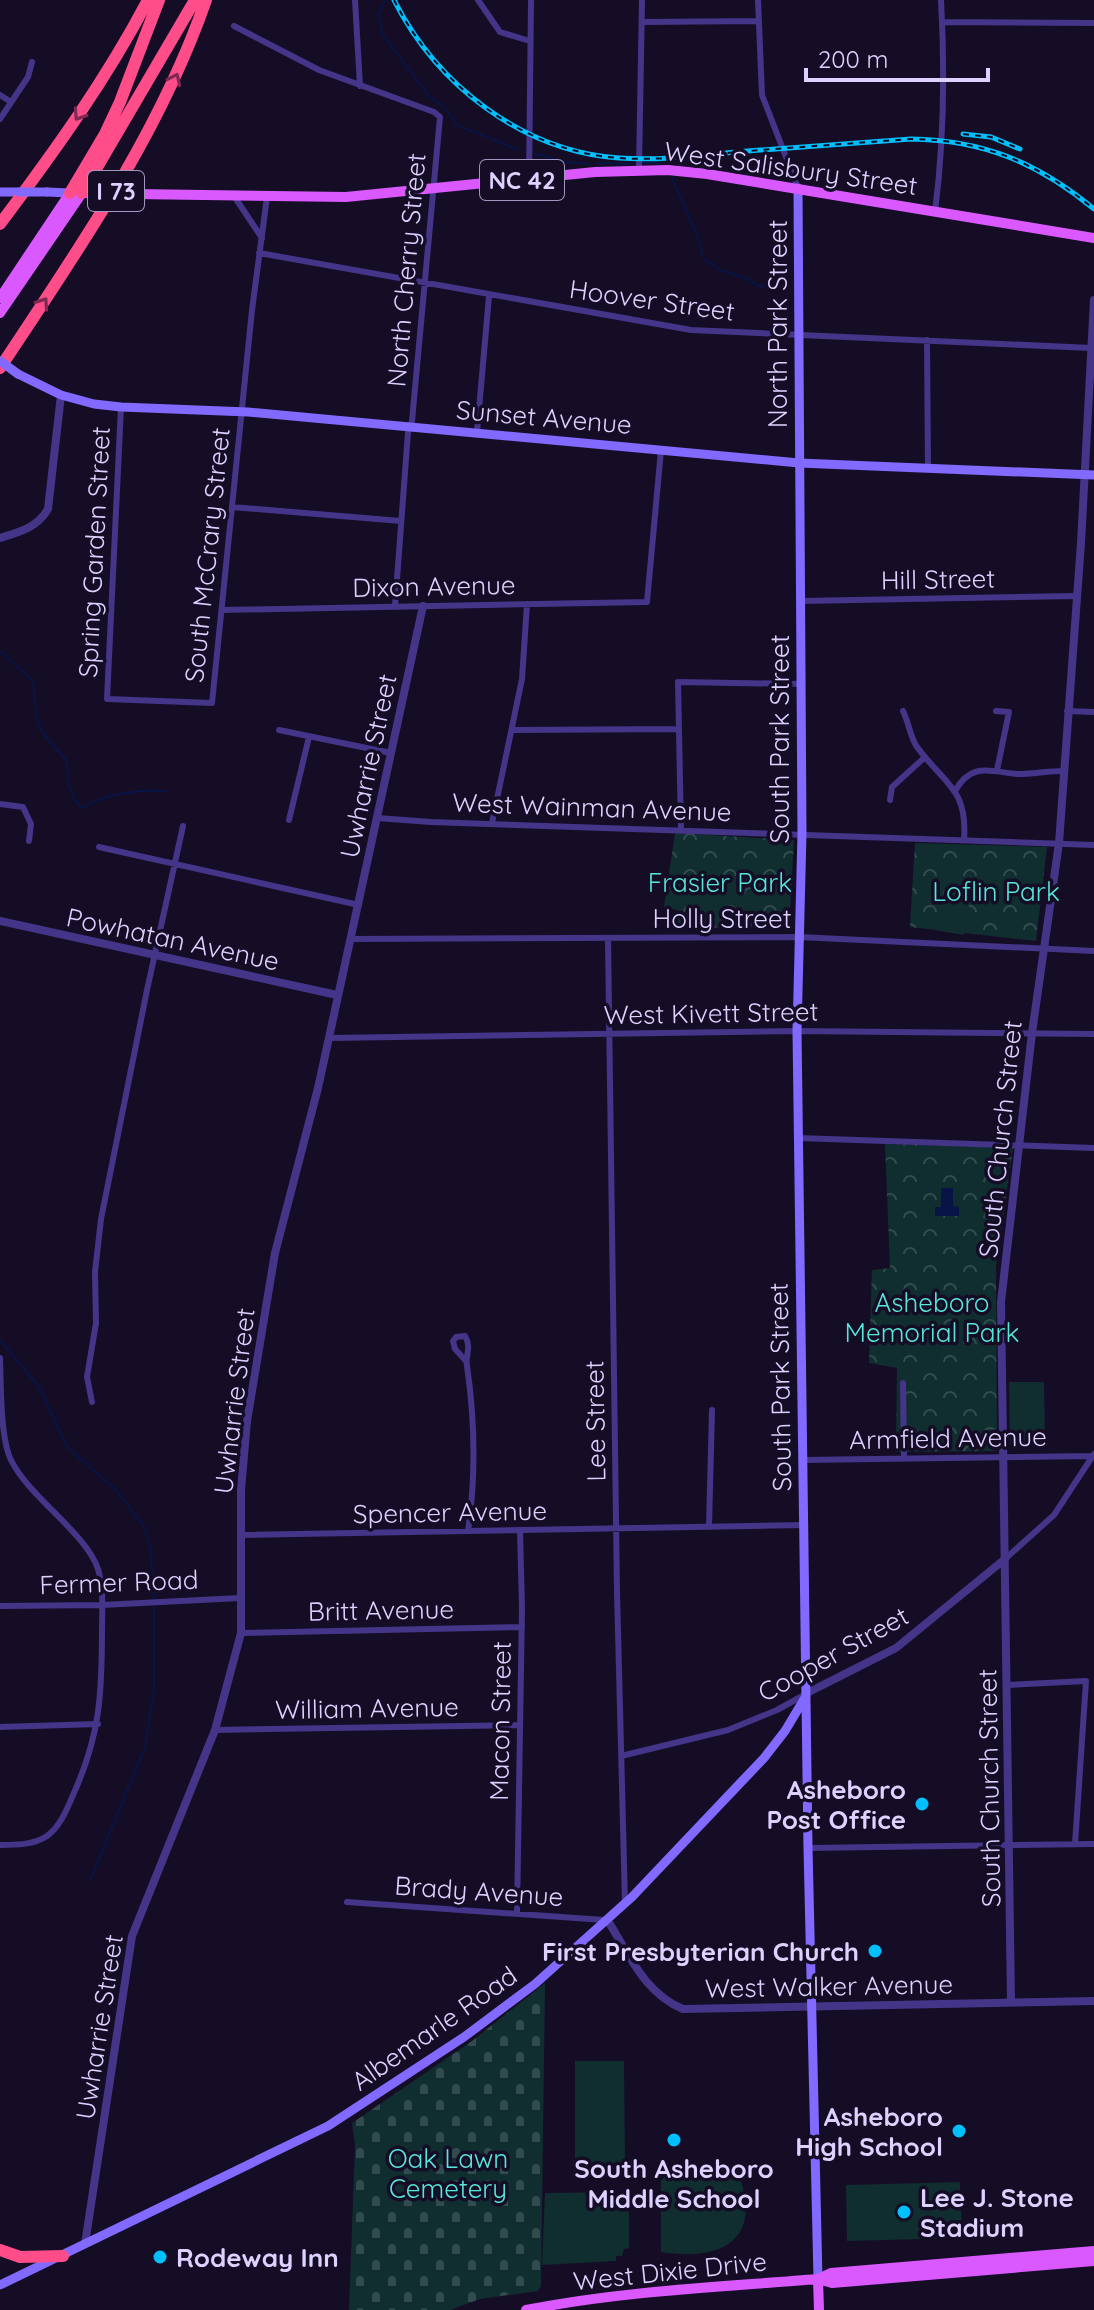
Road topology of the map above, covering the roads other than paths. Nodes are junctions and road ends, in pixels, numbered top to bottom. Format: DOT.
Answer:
graph roads {
  1 [pos="148,0"];
  2 [pos="159,0"];
  3 [pos="195,0"];
  4 [pos="206,0"];
  5 [pos="355,0"];
  6 [pos="478,0"];
  7 [pos="531,0"];
  8 [pos="642,0"];
  9 [pos="758,0"];
  10 [pos="941,0"];
  11 [pos="759,21"];
  12 [pos="642,22"];
  13 [pos="942,22"];
  14 [pos="1094,23"];
  15 [pos="234,26"];
  16 [pos="530,41"];
  17 [pos="32,62"];
  18 [pos="360,86"];
  19 [pos="0,95"];
  20 [pos="11,102"];
  21 [pos="0,119"];
  22 [pos="639,169"];
  23 [pos="529,180"];
  24 [pos="798,188"];
  25 [pos="435,189"];
  26 [pos="0,192"];
  27 [pos="76,193"];
  28 [pos="234,196"];
  29 [pos="267,197"];
  30 [pos="935,212"];
  31 [pos="0,224"];
  32 [pos="262,238"];
  33 [pos="1094,238"];
  34 [pos="259,253"];
  35 [pos="425,284"];
  36 [pos="489,296"];
  37 [pos="0,298"];
  38 [pos="1094,300"];
  39 [pos="0,313"];
  40 [pos="799,335"];
  41 [pos="927,340"];
  42 [pos="1091,348"];
  43 [pos="0,361"];
  44 [pos="0,368"];
  45 [pos="61,395"];
  46 [pos="121,407"];
  47 [pos="242,412"];
  48 [pos="410,427"];
  49 [pos="477,432"];
  50 [pos="661,450"];
  51 [pos="799,463"];
  52 [pos="928,469"];
  53 [pos="1089,475"];
  54 [pos="232,507"];
  55 [pos="401,521"];
  56 [pos="0,538"];
  57 [pos="1077,596"];
  58 [pos="800,601"];
  59 [pos="527,604"];
  60 [pos="395,606"];
  61 [pos="423,606"];
  62 [pos="222,610"];
  63 [pos="801,684"];
  64 [pos="212,703"];
  65 [pos="903,711"];
  66 [pos="996,711"];
  67 [pos="1067,711"];
  68 [pos="1094,712"];
  69 [pos="679,729"];
  70 [pos="279,730"];
  71 [pos="512,730"];
  72 [pos="309,737"];
  73 [pos="391,753"];
  74 [pos="925,757"];
  75 [pos="997,770"];
  76 [pos="1063,771"];
  77 [pos="955,791"];
  78 [pos="890,800"];
  79 [pos="0,804"];
  80 [pos="377,818"];
  81 [pos="289,820"];
  82 [pos="492,823"];
  83 [pos="183,826"];
  84 [pos="681,830"];
  85 [pos="802,834"];
  86 [pos="964,840"];
  87 [pos="29,841"];
  88 [pos="1059,843"];
  89 [pos="1094,845"];
  90 [pos="99,847"];
  91 [pos="175,862"];
  92 [pos="359,905"];
  93 [pos="0,921"];
  94 [pos="799,937"];
  95 [pos="608,938"];
  96 [pos="350,939"];
  97 [pos="1043,948"];
  98 [pos="1094,951"];
  99 [pos="154,955"];
  100 [pos="337,995"];
  101 [pos="797,1031"];
  102 [pos="1032,1033"];
  103 [pos="609,1034"];
  104 [pos="1094,1034"];
  105 [pos="329,1038"];
  106 [pos="798,1138"];
  107 [pos="1019,1145"];
  108 [pos="1094,1148"];
  109 [pos="0,1358"];
  110 [pos="466,1361"];
  111 [pos="903,1383"];
  112 [pos="1,1385"];
  113 [pos="92,1402"];
  114 [pos="712,1410"];
  115 [pos="1093,1455"];
  116 [pos="1004,1457"];
  117 [pos="904,1459"];
  118 [pos="803,1460"];
  119 [pos="804,1525"];
  120 [pos="709,1526"];
  121 [pos="616,1528"];
  122 [pos="520,1530"];
  123 [pos="468,1531"];
  124 [pos="241,1535"];
  125 [pos="1005,1559"];
  126 [pos="240,1598"];
  127 [pos="102,1605"];
  128 [pos="0,1606"];
  129 [pos="522,1627"];
  130 [pos="241,1633"];
  131 [pos="1007,1685"];
  132 [pos="807,1693"];
  133 [pos="98,1724"];
  134 [pos="520,1725"];
  135 [pos="0,1727"];
  136 [pos="215,1730"];
  137 [pos="621,1756"];
  138 [pos="1009,1844"];
  139 [pos="1075,1844"];
  140 [pos="1094,1844"];
  141 [pos="0,1845"];
  142 [pos="808,1848"];
  143 [pos="347,1902"];
  144 [pos="625,1903"];
  145 [pos="517,1913"];
  146 [pos="608,1921"];
  147 [pos="1094,2001"];
  148 [pos="1011,2002"];
  149 [pos="811,2007"];
  150 [pos="85,2244"];
  151 [pos="0,2250"];
  152 [pos="1094,2251"];
  153 [pos="63,2256"];
  154 [pos="1094,2261"];
  155 [pos="818,2279"];
  156 [pos="0,2285"];
  157 [pos="526,2310"];
  158 [pos="819,2310"];
  1 -- 31 [label="highway, I 73, one-way"];
  2 -- 27 [label="highway"];
  3 -- 27 [label="highway"];
  44 -- 4 [label="highway, I 73, one-way"];
  5 -- 18 [label="street"];
  6 -- 16 [label="street"];
  7 -- 16 [label="street"];
  8 -- 12 [label="street"];
  9 -- 11 [label="street, North Park Street"];
  10 -- 13 [label="street"];
  11 -- 12 [label="street"];
  11 -- 24 [label="street, North Park Street"];
  12 -- 22 [label="street"];
  13 -- 14 [label="street"];
  13 -- 30 [label="street"];
  15 -- 18 [label="street"];
  16 -- 23 [label="street"];
  17 -- 20 [label="street"];
  18 -- 25 [label="street, North Cherry Street"];
  19 -- 20 [label="street"];
  20 -- 21 [label="street"];
  22 -- 23 [label="main road, West Salisbury Street / NC 42"];
  22 -- 24 [label="main road, West Salisbury Street / NC 42"];
  23 -- 25 [label="main road, West Salisbury Street / NC 42"];
  24 -- 30 [label="main road, West Salisbury Street / NC 42"];
  24 -- 40 [label="main road, North Park Street"];
  25 -- 29 [label="main road, West Salisbury Street / NC 42"];
  25 -- 35 [label="street, North Cherry Street"];
  26 -- 27 [label="main road, West Salisbury Street, bridge"];
  27 -- 28 [label="main road, West Salisbury Street / NC 42, bridge"];
  27 -- 37 [label="main road"];
  27 -- 39 [label="main road"];
  28 -- 29 [label="main road, West Salisbury Street / NC 42"];
  28 -- 32 [label="street"];
  29 -- 32 [label="street, South McCrary Street"];
  30 -- 33 [label="main road, West Salisbury Street / NC 42"];
  32 -- 34 [label="street, South McCrary Street"];
  34 -- 35 [label="street, Hoover Street"];
  34 -- 47 [label="street, South McCrary Street"];
  35 -- 36 [label="street, Hoover Street"];
  35 -- 48 [label="street, North Cherry Street"];
  36 -- 40 [label="street, Hoover Street"];
  36 -- 49 [label="street"];
  38 -- 42 [label="street, South Church Street"];
  40 -- 41 [label="street, Hoover Street"];
  40 -- 51 [label="main road, North Park Street"];
  41 -- 42 [label="street, Hoover Street"];
  41 -- 52 [label="street"];
  42 -- 53 [label="street, South Church Street"];
  43 -- 45 [label="main road, Sunset Avenue, bridge"];
  45 -- 46 [label="main road, Sunset Avenue"];
  45 -- 56 [label="street"];
  46 -- 47 [label="main road, Sunset Avenue"];
  46 -- 64 [label="street, Spring Garden Street"];
  47 -- 48 [label="main road, Sunset Avenue"];
  47 -- 54 [label="street, South McCrary Street"];
  48 -- 49 [label="main road, Sunset Avenue"];
  48 -- 55 [label="street, North Cherry Street"];
  49 -- 50 [label="main road, Sunset Avenue"];
  50 -- 51 [label="main road, Sunset Avenue"];
  50 -- 59 [label="street, Dixon Avenue"];
  51 -- 52 [label="main road, Sunset Avenue"];
  51 -- 58 [label="main road, South Park Street"];
  52 -- 53 [label="main road, Sunset Avenue"];
  53 -- 57 [label="street, South Church Street"];
  54 -- 55 [label="street"];
  54 -- 62 [label="street, South McCrary Street"];
  55 -- 60 [label="street, North Cherry Street"];
  57 -- 58 [label="street, Hill Street"];
  57 -- 67 [label="street, South Church Street"];
  58 -- 63 [label="main road, South Park Street"];
  59 -- 61 [label="street, Dixon Avenue"];
  59 -- 71 [label="street"];
  60 -- 61 [label="street, Dixon Avenue"];
  60 -- 62 [label="street, Dixon Avenue"];
  61 -- 73 [label="street, Uwharrie Street"];
  62 -- 64 [label="street, South McCrary Street"];
  63 -- 69 [label="street"];
  63 -- 85 [label="main road, South Park Street"];
  65 -- 74 [label="street"];
  66 -- 75 [label="street"];
  67 -- 68 [label="street"];
  67 -- 76 [label="street, South Church Street"];
  69 -- 71 [label="street"];
  69 -- 84 [label="street"];
  70 -- 72 [label="street"];
  71 -- 82 [label="street"];
  72 -- 73 [label="street"];
  72 -- 81 [label="street"];
  73 -- 80 [label="street, Uwharrie Street"];
  74 -- 77 [label="street"];
  74 -- 78 [label="street"];
  75 -- 76 [label="street"];
  75 -- 77 [label="street"];
  76 -- 88 [label="street, South Church Street"];
  77 -- 86 [label="street"];
  79 -- 87 [label="street"];
  80 -- 82 [label="street, West Wainman Avenue"];
  80 -- 92 [label="street, Uwharrie Street"];
  82 -- 84 [label="street, West Wainman Avenue"];
  83 -- 91 [label="street"];
  84 -- 85 [label="street, West Wainman Avenue"];
  85 -- 86 [label="street, West Wainman Avenue"];
  85 -- 94 [label="main road, South Park Street"];
  86 -- 88 [label="street, West Wainman Avenue"];
  88 -- 89 [label="street, West Wainman Avenue"];
  88 -- 97 [label="street, South Church Street"];
  90 -- 91 [label="street"];
  91 -- 92 [label="street"];
  91 -- 99 [label="street"];
  92 -- 96 [label="street, Uwharrie Street"];
  93 -- 99 [label="street, Powhatan Avenue"];
  94 -- 95 [label="street, Holly Street"];
  94 -- 97 [label="street, Holly Street"];
  94 -- 101 [label="main road, South Park Street"];
  95 -- 96 [label="street, Holly Street"];
  95 -- 103 [label="street, Lee Street"];
  96 -- 100 [label="street, Uwharrie Street"];
  97 -- 98 [label="street, Holly Street"];
  97 -- 102 [label="street, South Church Street"];
  99 -- 100 [label="street, Powhatan Avenue"];
  99 -- 113 [label="street"];
  100 -- 105 [label="street, Uwharrie Street"];
  101 -- 102 [label="street, West Kivett Street"];
  101 -- 103 [label="street, West Kivett Street"];
  101 -- 106 [label="main road, South Park Street"];
  102 -- 104 [label="street, West Kivett Street"];
  102 -- 107 [label="street, South Church Street"];
  103 -- 105 [label="street, West Kivett Street"];
  103 -- 121 [label="street, Lee Street"];
  105 -- 124 [label="street, Uwharrie Street"];
  106 -- 107 [label="street"];
  106 -- 118 [label="main road, South Park Street"];
  107 -- 108 [label="street"];
  107 -- 116 [label="street, South Church Street"];
  109 -- 112 [label="street"];
  110 -- 123 [label="street"];
  111 -- 117 [label="street"];
  112 -- 127 [label="street"];
  114 -- 120 [label="street"];
  115 -- 116 [label="street, Armfield Avenue"];
  115 -- 125 [label="street, Cooper Street"];
  116 -- 117 [label="street, Armfield Avenue"];
  116 -- 125 [label="street, South Church Street"];
  117 -- 118 [label="street, Armfield Avenue"];
  118 -- 119 [label="main road, South Park Street"];
  119 -- 120 [label="street, Spencer Avenue"];
  119 -- 132 [label="main road, South Park Street"];
  120 -- 121 [label="street, Spencer Avenue"];
  121 -- 122 [label="street, Spencer Avenue"];
  121 -- 137 [label="street, Lee Street"];
  122 -- 123 [label="street, Spencer Avenue"];
  122 -- 129 [label="street, Macon Street"];
  123 -- 124 [label="street, Spencer Avenue"];
  124 -- 126 [label="street, Uwharrie Street"];
  125 -- 131 [label="street, South Church Street"];
  125 -- 132 [label="street, Cooper Street"];
  126 -- 127 [label="street, Fermer Road"];
  126 -- 130 [label="street, Uwharrie Street"];
  127 -- 128 [label="street, Fermer Road"];
  127 -- 133 [label="street"];
  129 -- 130 [label="street, Britt Avenue"];
  129 -- 134 [label="street, Macon Street"];
  130 -- 136 [label="street, Uwharrie Street"];
  131 -- 138 [label="street, South Church Street"];
  131 -- 139 [label="street"];
  132 -- 137 [label="street, Cooper Street"];
  132 -- 142 [label="main road, South Park Street"];
  132 -- 144 [label="main road, Albemarle Road"];
  133 -- 135 [label="street"];
  133 -- 141 [label="street"];
  134 -- 136 [label="street, William Avenue"];
  134 -- 145 [label="street, Macon Street"];
  136 -- 150 [label="street, Uwharrie Street"];
  137 -- 144 [label="street, Lee Street"];
  138 -- 139 [label="street"];
  138 -- 142 [label="street"];
  138 -- 148 [label="street, South Church Street"];
  139 -- 140 [label="street"];
  142 -- 149 [label="main road, South Park Street"];
  143 -- 145 [label="street, Brady Avenue"];
  144 -- 146 [label="main road, Albemarle Road"];
  145 -- 146 [label="street, Brady Avenue"];
  146 -- 149 [label="street, West Walker Avenue"];
  146 -- 150 [label="main road, Albemarle Road"];
  147 -- 148 [label="street, West Walker Avenue"];
  148 -- 149 [label="street, West Walker Avenue"];
  149 -- 155 [label="main road, South Park Street"];
  150 -- 153 [label="main road, Albemarle Road"];
  151 -- 153 [label="highway"];
  152 -- 155 [label="main road, West Dixie Drive"];
  153 -- 156 [label="main road, Albemarle Road"];
  154 -- 155 [label="main road, West Dixie Drive"];
  155 -- 157 [label="main road, West Dixie Drive"];
  155 -- 158 [label="main road, South Park Street"];
}
